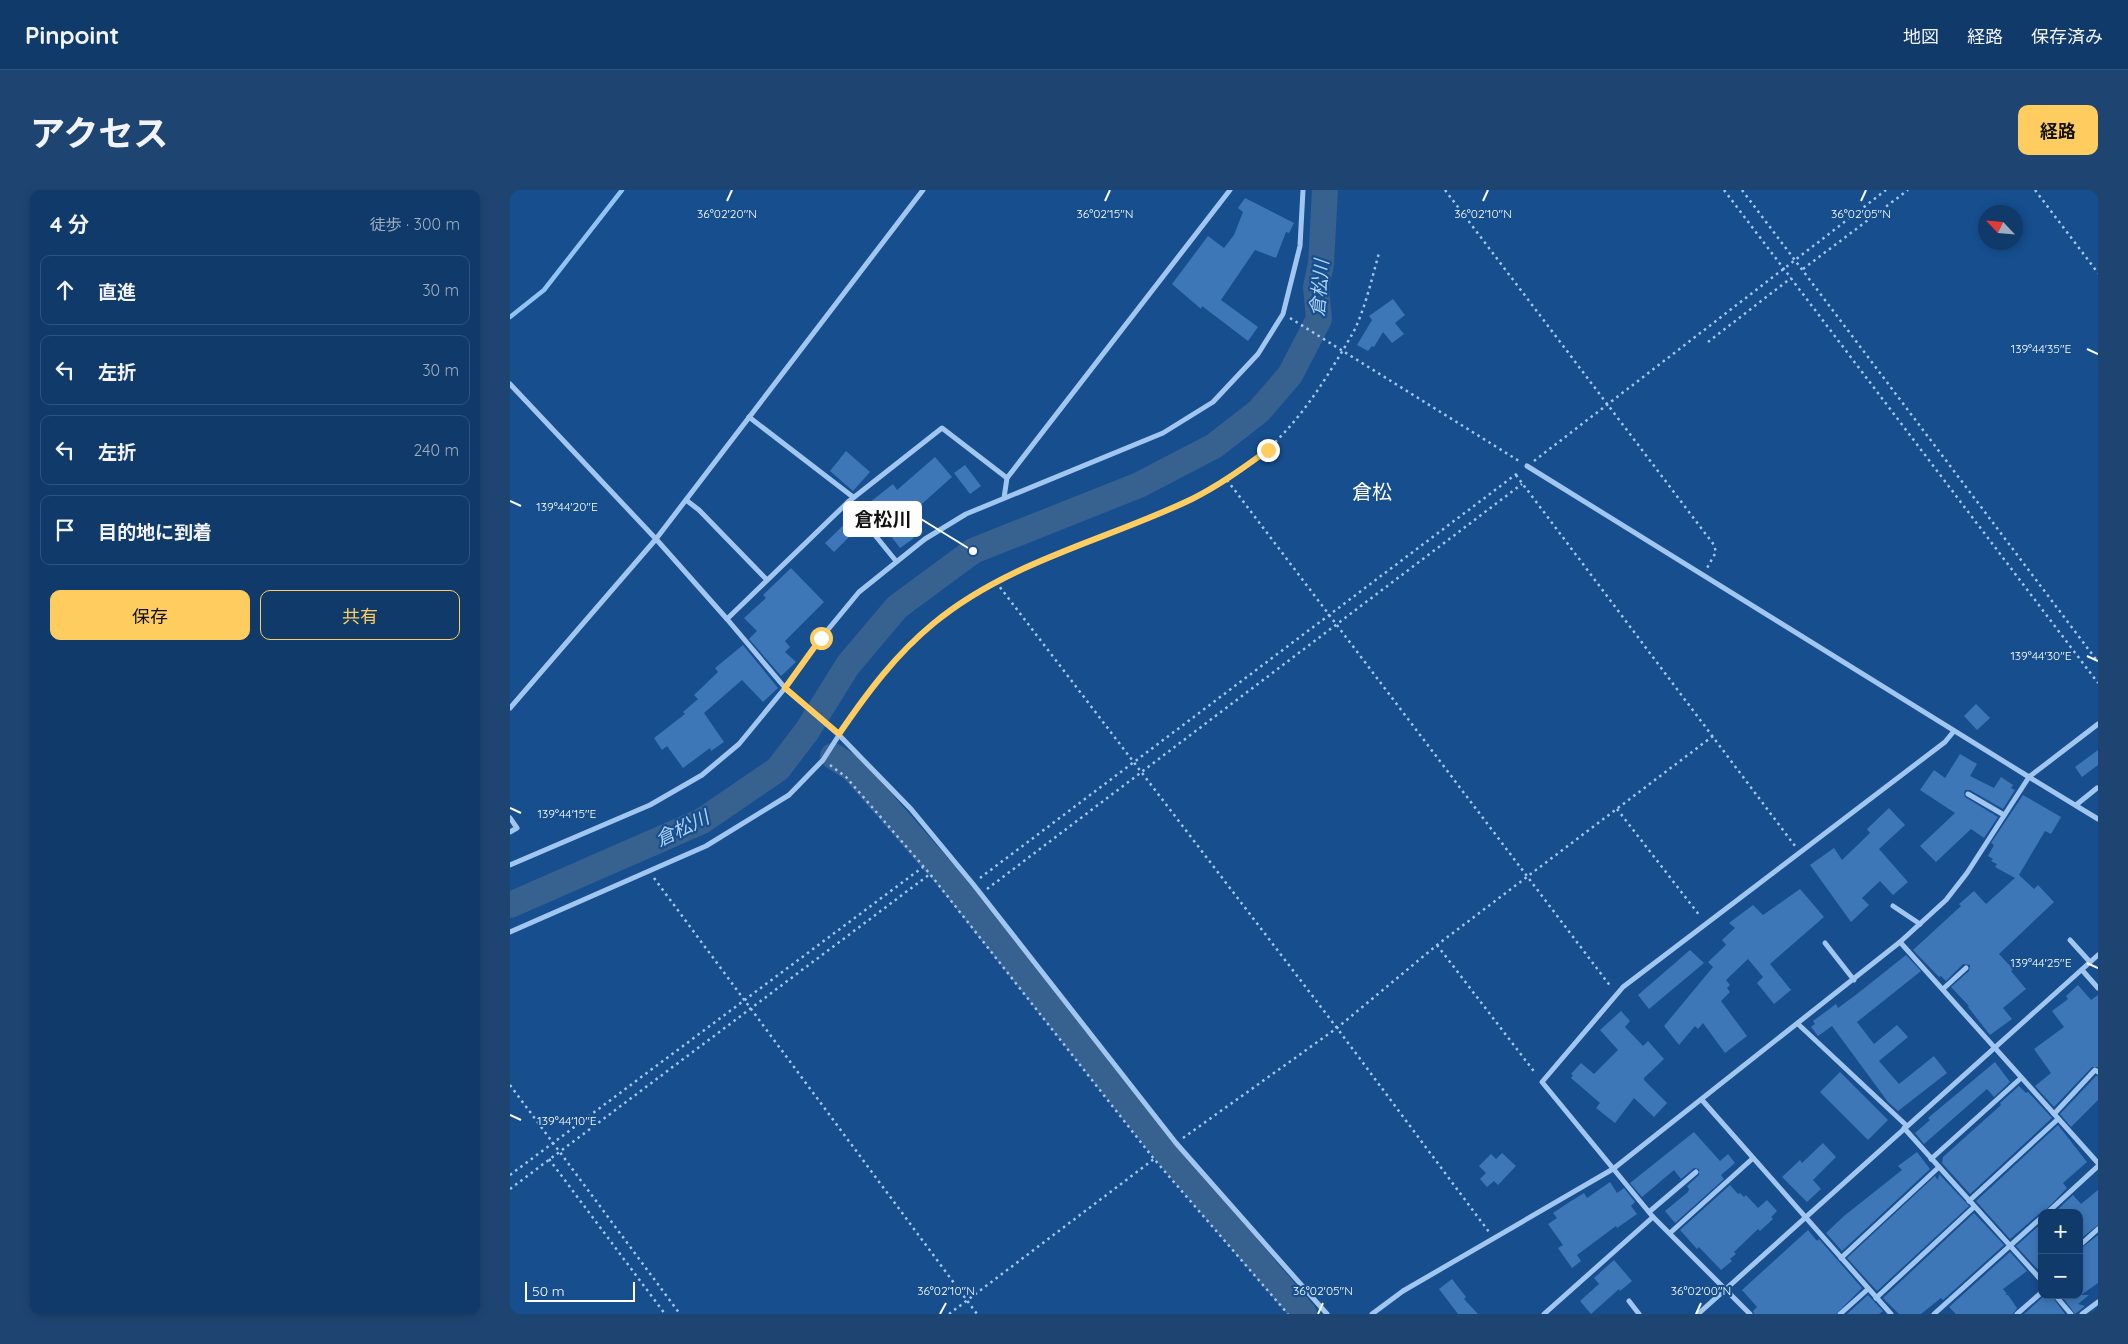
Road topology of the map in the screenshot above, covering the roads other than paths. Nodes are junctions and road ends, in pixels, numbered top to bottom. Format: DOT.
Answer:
graph roads {
  1 [pos="923,190"];
  2 [pos="1230,190"];
  3 [pos="1303,190"];
  4 [pos="510,384"];
  5 [pos="749,417"];
  6 [pos="1528,466"];
  7 [pos="1006,478"];
  8 [pos="853,497"];
  9 [pos="1004,498"];
  10 [pos="686,500"];
  11 [pos="848,502"];
  12 [pos="656,539"];
  13 [pos="896,561"];
  14 [pos="767,580"];
  15 [pos="727,618"];
  16 [pos="786,688"];
  17 [pos="510,708"];
  18 [pos="2098,724"];
  19 [pos="1954,731"];
  20 [pos="839,734"];
  21 [pos="2029,776"];
  22 [pos="2097,788"];
  23 [pos="1968,794"];
  24 [pos="2076,805"];
  25 [pos="2004,815"];
  26 [pos="510,818"];
  27 [pos="2098,818"];
  28 [pos="510,832"];
  29 [pos="510,865"];
  30 [pos="1893,906"];
  31 [pos="1920,924"];
  32 [pos="510,932"];
  33 [pos="2070,940"];
  34 [pos="1900,942"];
  35 [pos="1826,943"];
  36 [pos="2098,955"];
  37 [pos="2090,962"];
  38 [pos="1966,968"];
  39 [pos="2082,970"];
  40 [pos="1854,980"];
  41 [pos="2098,988"];
  42 [pos="1943,989"];
  43 [pos="1798,1024"];
  44 [pos="1994,1048"];
  45 [pos="2098,1072"];
  46 [pos="2021,1078"];
  47 [pos="1702,1100"];
  48 [pos="2056,1117"];
  49 [pos="1905,1127"];
  50 [pos="1752,1159"];
  51 [pos="1931,1159"];
  52 [pos="2098,1164"];
  53 [pos="1939,1167"];
  54 [pos="1612,1169"];
  55 [pos="1696,1172"];
  56 [pos="1969,1201"];
  57 [pos="1974,1207"];
  58 [pos="2051,1209"];
  59 [pos="1651,1214"];
  60 [pos="1804,1217"];
  61 [pos="2038,1222"];
  62 [pos="2098,1229"];
  63 [pos="1670,1233"];
  64 [pos="2083,1242"];
  65 [pos="2010,1246"];
  66 [pos="1841,1258"];
  67 [pos="2038,1277"];
  68 [pos="1726,1289"];
  69 [pos="1868,1289"];
  70 [pos="2038,1296"];
  71 [pos="1876,1298"];
  72 [pos="2059,1299"];
  73 [pos="1629,1301"];
  74 [pos="2098,1302"];
  75 [pos="1702,1313"];
  76 [pos="1327,1314"];
  77 [pos="1372,1314"];
  78 [pos="1544,1314"];
  79 [pos="1640,1314"];
  80 [pos="1750,1314"];
  81 [pos="1840,1314"];
  82 [pos="1891,1314"];
  83 [pos="1934,1314"];
  84 [pos="2018,1314"];
  85 [pos="2072,1314"];
  86 [pos="2082,1314"];
  1 -- 5 [label="street"];
  2 -- 7 [label="street"];
  3 -- 9 [label="street"];
  4 -- 12 [label="street"];
  5 -- 8 [label="street"];
  5 -- 10 [label="street"];
  6 -- 19 [label="street"];
  7 -- 8 [label="street"];
  7 -- 9 [label="street"];
  8 -- 11 [label="street"];
  9 -- 13 [label="street"];
  10 -- 12 [label="street"];
  10 -- 14 [label="street"];
  11 -- 13 [label="street"];
  11 -- 14 [label="street"];
  12 -- 15 [label="street"];
  12 -- 17 [label="street"];
  13 -- 16 [label="street"];
  14 -- 15 [label="street"];
  15 -- 16 [label="street"];
  16 -- 20 [label="street"];
  16 -- 29 [label="street"];
  18 -- 21 [label="street"];
  19 -- 21 [label="street"];
  19 -- 54 [label="street"];
  20 -- 32 [label="street"];
  20 -- 76 [label="street"];
  21 -- 24 [label="street"];
  21 -- 25 [label="street"];
  22 -- 24 [label="street"];
  23 -- 25 [label="street"];
  24 -- 27 [label="street"];
  25 -- 31 [label="street"];
  26 -- 28 [label="street"];
  30 -- 31 [label="street"];
  31 -- 34 [label="street"];
  33 -- 37 [label="street"];
  34 -- 40 [label="street"];
  34 -- 42 [label="street"];
  35 -- 40 [label="street"];
  36 -- 37 [label="street"];
  37 -- 39 [label="street"];
  38 -- 42 [label="street"];
  39 -- 41 [label="street"];
  39 -- 44 [label="street"];
  40 -- 43 [label="street"];
  42 -- 44 [label="street"];
  43 -- 47 [label="street"];
  43 -- 49 [label="street"];
  44 -- 46 [label="street"];
  44 -- 49 [label="street"];
  45 -- 48 [label="street"];
  46 -- 48 [label="street"];
  46 -- 51 [label="street"];
  47 -- 50 [label="street"];
  47 -- 54 [label="street"];
  48 -- 52 [label="street"];
  48 -- 56 [label="street"];
  49 -- 51 [label="street"];
  49 -- 60 [label="street"];
  50 -- 60 [label="street"];
  50 -- 63 [label="street"];
  51 -- 53 [label="street"];
  52 -- 58 [label="street"];
  53 -- 56 [label="street"];
  53 -- 66 [label="street"];
  54 -- 59 [label="street"];
  54 -- 77 [label="street"];
  55 -- 59 [label="street"];
  56 -- 57 [label="street"];
  57 -- 65 [label="street"];
  57 -- 71 [label="street"];
  59 -- 63 [label="street"];
  59 -- 78 [label="street"];
  60 -- 66 [label="street"];
  60 -- 68 [label="street"];
  61 -- 65 [label="street"];
  62 -- 64 [label="street"];
  63 -- 68 [label="street"];
  65 -- 67 [label="street"];
  65 -- 83 [label="street"];
  66 -- 69 [label="street"];
  68 -- 75 [label="street"];
  68 -- 80 [label="street"];
  69 -- 71 [label="street"];
  69 -- 81 [label="street"];
  70 -- 84 [label="street"];
  71 -- 82 [label="street"];
  72 -- 85 [label="street"];
  73 -- 79 [label="street"];
  74 -- 86 [label="street"];
}
